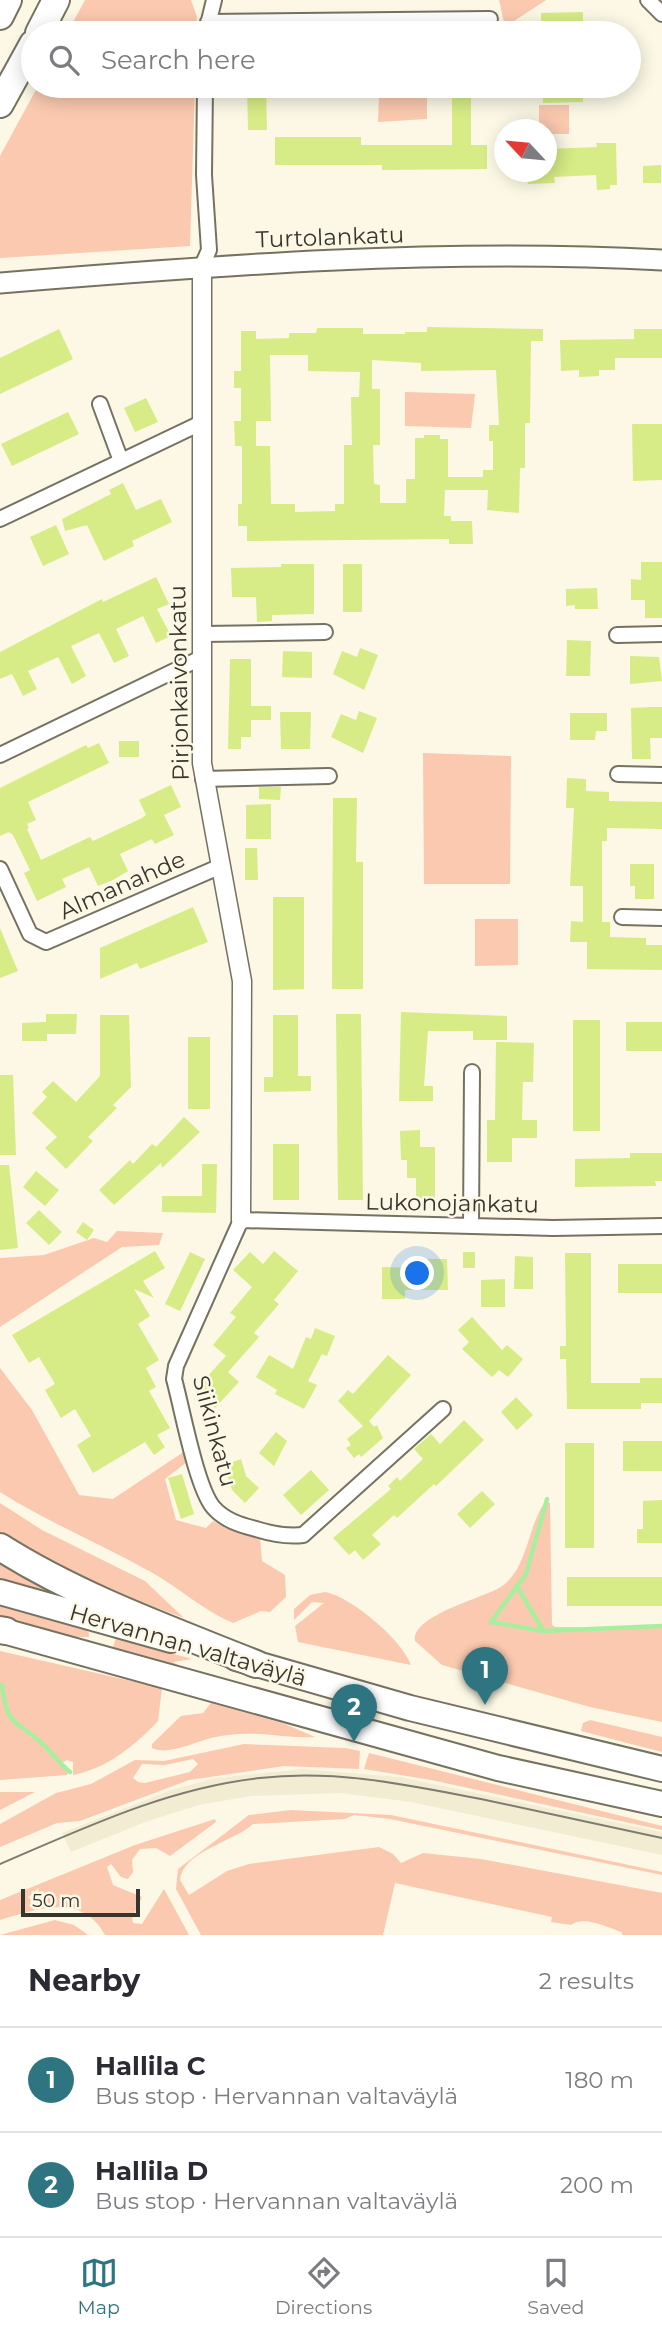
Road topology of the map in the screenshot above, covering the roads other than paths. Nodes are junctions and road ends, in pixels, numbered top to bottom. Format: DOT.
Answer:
graph roads {
  1 [pos="8,0"];
  2 [pos="56,0"];
  3 [pos="214,0"];
  4 [pos="648,0"];
  5 [pos="662,14"];
  6 [pos="0,16"];
  7 [pos="490,19"];
  8 [pos="45,21"];
  9 [pos="209,21"];
  10 [pos="419,21"];
  11 [pos="21,66"];
  12 [pos="205,98"];
  13 [pos="0,104"];
  14 [pos="662,260"];
  15 [pos="202,266"];
  16 [pos="0,283"];
  17 [pos="100,404"];
  18 [pos="201,423"];
  19 [pos="121,461"];
  20 [pos="0,519"];
  21 [pos="325,632"];
  22 [pos="203,634"];
  23 [pos="662,634"];
  24 [pos="617,635"];
  25 [pos="203,657"];
  26 [pos="0,755"];
  27 [pos="618,774"];
  28 [pos="662,775"];
  29 [pos="330,776"];
  30 [pos="203,779"];
  31 [pos="221,866"];
  32 [pos="0,869"];
  33 [pos="622,917"];
  34 [pos="662,918"];
  35 [pos="472,1072"];
  36 [pos="241,1220"];
  37 [pos="471,1226"];
  38 [pos="662,1226"];
  39 [pos="443,1409"];
  40 [pos="0,1547"];
  41 [pos="0,1591"];
  42 [pos="2,1630"];
  43 [pos="256,1664"];
  44 [pos="662,1769"];
  45 [pos="662,1804"];
  1 -- 6 [label="highway"];
  2 -- 8 [label="highway"];
  3 -- 9 [label="street"];
  4 -- 5 [label="street"];
  7 -- 10 [label="street"];
  11 -- 13 [label="highway"];
  12 -- 15 [label="street"];
  14 -- 15 [label="main road, Turtolankatu"];
  15 -- 16 [label="main road, Turtolankatu"];
  15 -- 18 [label="street, Pirjonkaivonkatu"];
  17 -- 19 [label="street"];
  18 -- 19 [label="street"];
  18 -- 22 [label="street, Pirjonkaivonkatu"];
  19 -- 20 [label="street"];
  21 -- 22 [label="street"];
  22 -- 25 [label="street, Pirjonkaivonkatu"];
  23 -- 24 [label="street"];
  25 -- 26 [label="street"];
  25 -- 30 [label="street, Pirjonkaivonkatu"];
  27 -- 28 [label="street"];
  29 -- 30 [label="street"];
  30 -- 31 [label="street, Pirjonkaivonkatu"];
  31 -- 32 [label="street, Almanahde"];
  31 -- 36 [label="street, Pirjonkaivonkatu"];
  33 -- 34 [label="street"];
  35 -- 37 [label="street"];
  36 -- 37 [label="street, Lukonojankatu"];
  36 -- 39 [label="street, Siikinkatu"];
  37 -- 38 [label="street, Lukonojankatu"];
  40 -- 43 [label="highway"];
  41 -- 43 [label="highway, Hervannan valtaväylä"];
  42 -- 45 [label="highway, Hervannan valtaväylä"];
  43 -- 44 [label="highway, Hervannan valtaväylä"];
}
